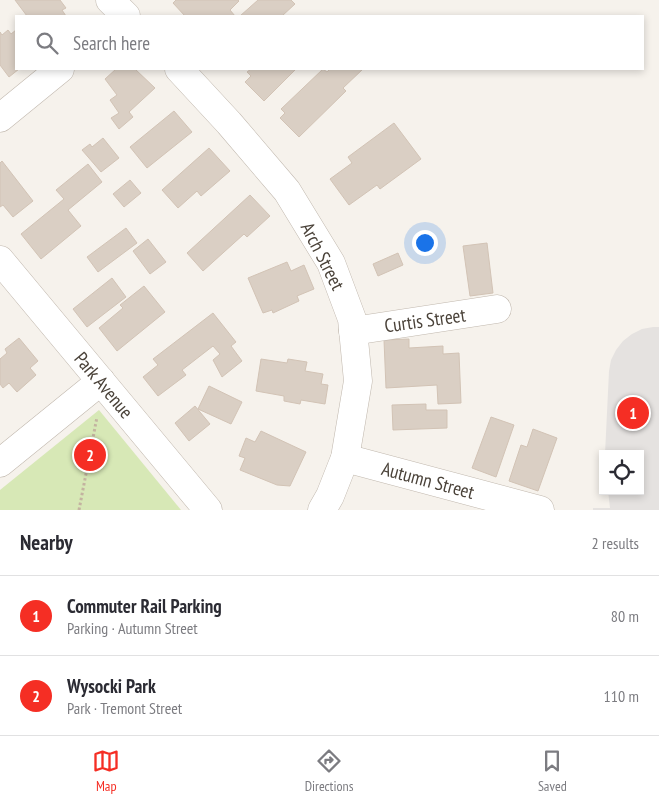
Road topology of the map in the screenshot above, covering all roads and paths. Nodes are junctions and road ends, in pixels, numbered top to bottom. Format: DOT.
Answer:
graph roads {
  1 [pos="59,70"];
  2 [pos="180,70"];
  3 [pos="0,118"];
  4 [pos="0,260"];
  5 [pos="497,309"];
  6 [pos="353,331"];
  7 [pos="101,381"];
  8 [pos="91,416"];
  9 [pos="344,458"];
  10 [pos="0,463"];
  11 [pos="79,510"];
  12 [pos="208,510"];
  13 [pos="322,510"];
  14 [pos="540,510"];
  1 -- 3 [label="street"];
  2 -- 6 [label="street, Arch Street"];
  4 -- 7 [label="street, Park Avenue"];
  5 -- 6 [label="street, Curtis Street"];
  6 -- 9 [label="street, Arch Street"];
  7 -- 10 [label="street"];
  7 -- 12 [label="street, Park Avenue"];
  8 -- 11 [label="path"];
  9 -- 13 [label="street, Arch Street"];
  9 -- 14 [label="street, Autumn Street"];
}
